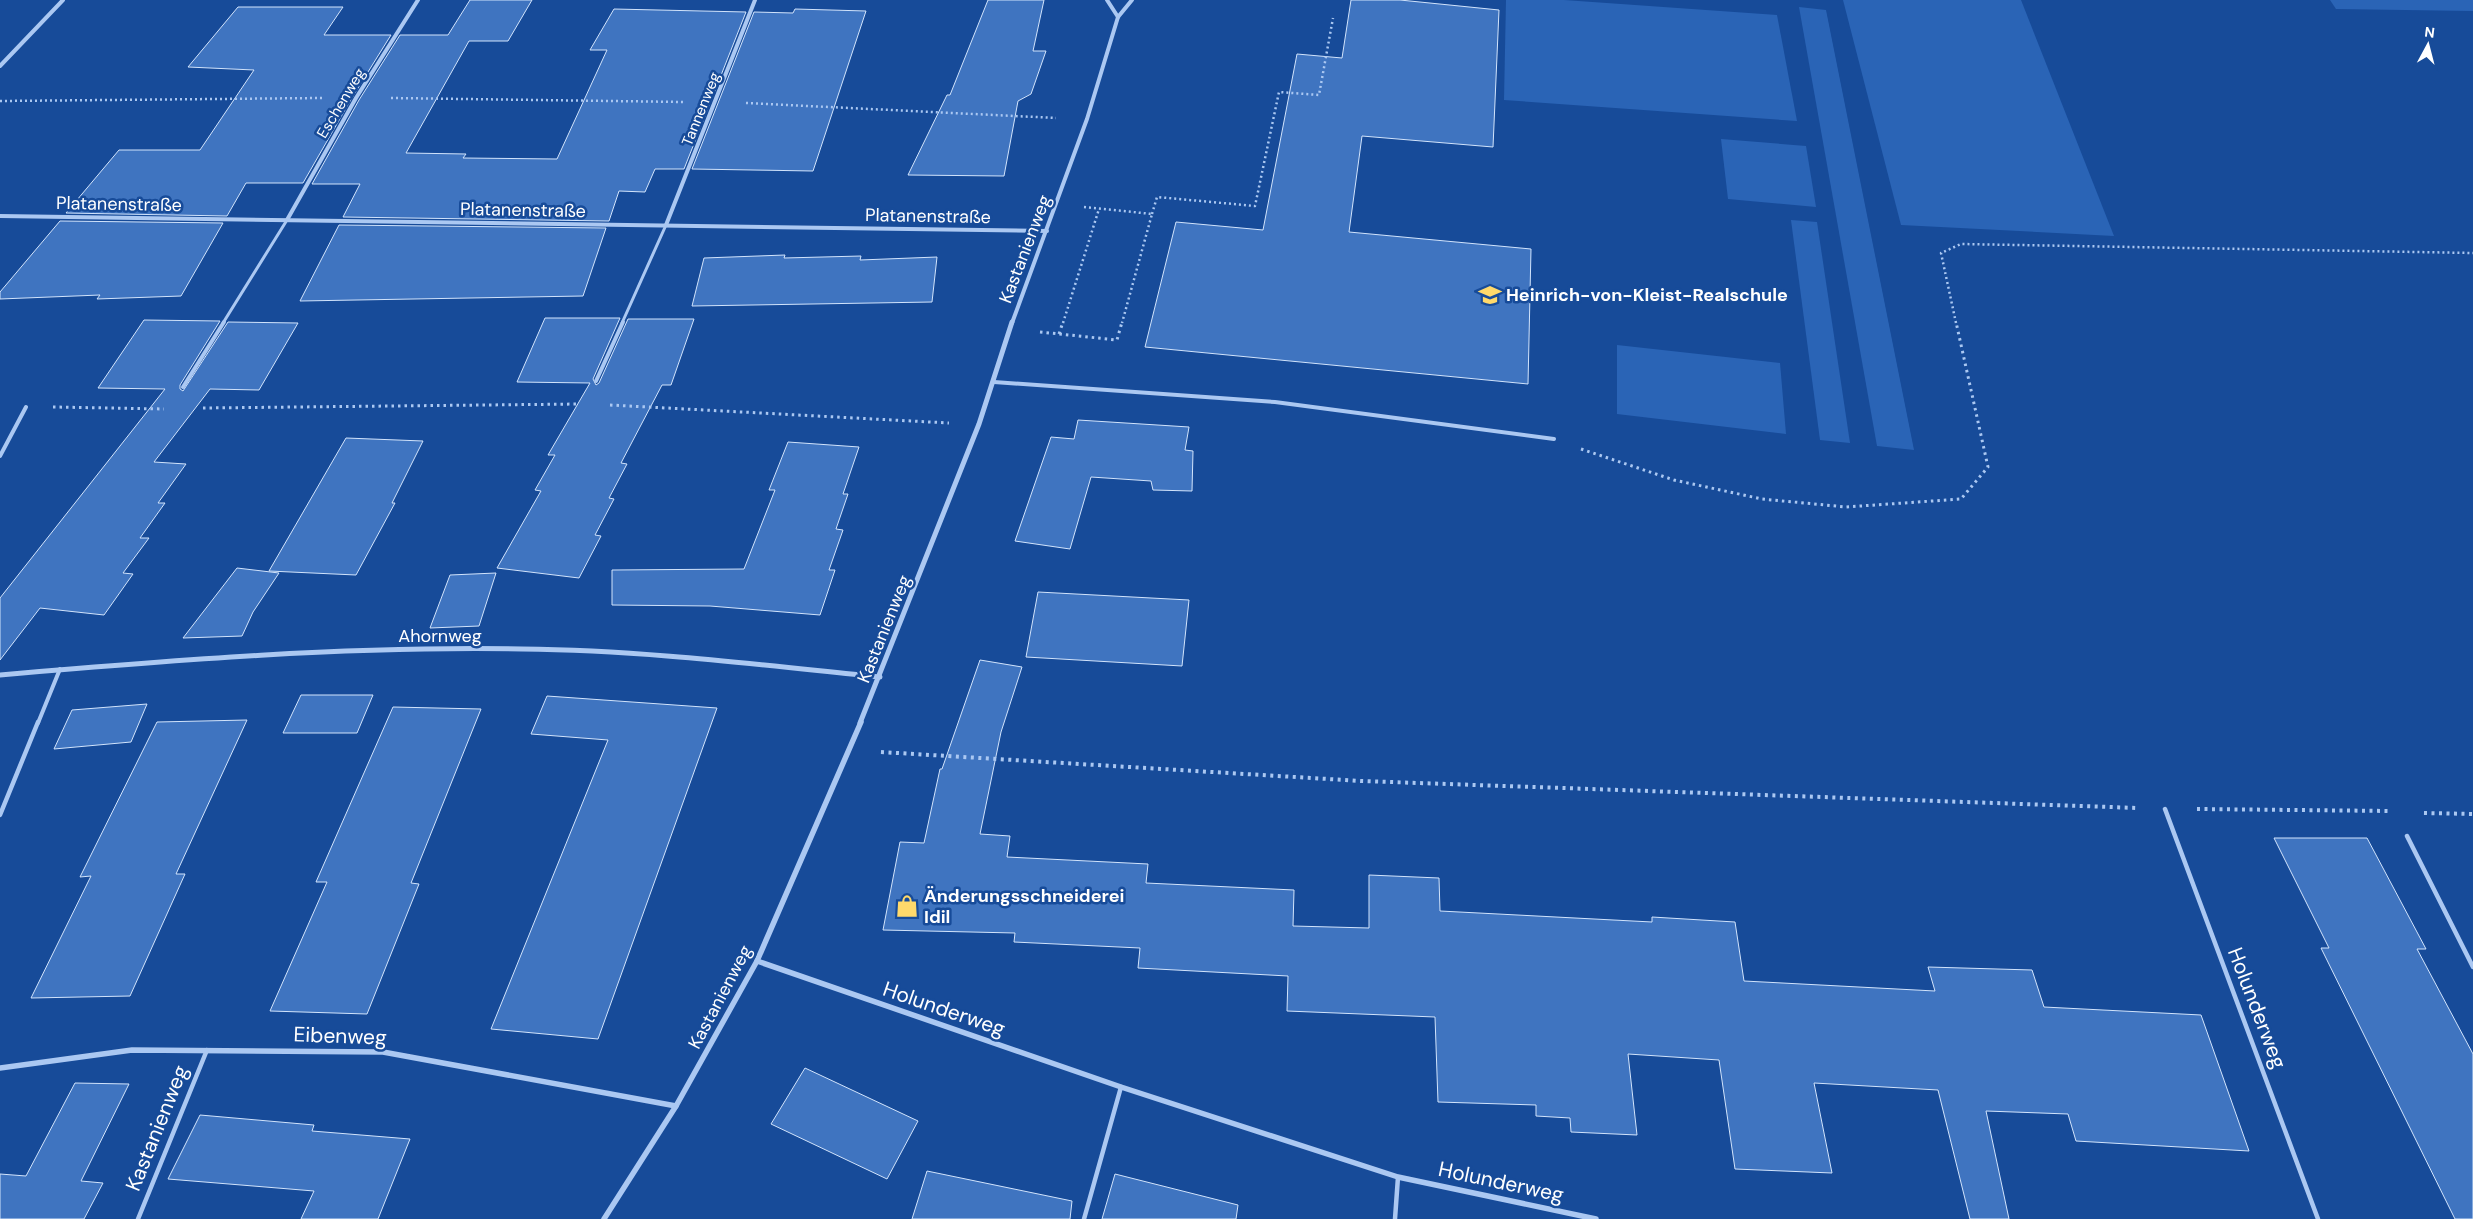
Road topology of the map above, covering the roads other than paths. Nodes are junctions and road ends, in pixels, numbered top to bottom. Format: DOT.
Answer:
graph roads {
  1 [pos="63,0"];
  2 [pos="418,0"];
  3 [pos="755,0"];
  4 [pos="1107,0"];
  5 [pos="1132,0"];
  6 [pos="1118,17"];
  7 [pos="0,66"];
  8 [pos="0,216"];
  9 [pos="287,220"];
  10 [pos="666,225"];
  11 [pos="1047,231"];
  12 [pos="596,381"];
  13 [pos="994,382"];
  14 [pos="183,387"];
  15 [pos="26,407"];
  16 [pos="1554,439"];
  17 [pos="0,456"];
  18 [pos="60,669"];
  19 [pos="0,675"];
  20 [pos="880,677"];
  21 [pos="2165,809"];
  22 [pos="0,815"];
  23 [pos="2406,836"];
  24 [pos="757,961"];
  25 [pos="2473,967"];
  26 [pos="206,1050"];
  27 [pos="0,1068"];
  28 [pos="1121,1087"];
  29 [pos="676,1106"];
  30 [pos="1398,1177"];
  31 [pos="138,1219"];
  32 [pos="604,1219"];
  33 [pos="1084,1219"];
  34 [pos="1395,1219"];
  35 [pos="1596,1219"];
  36 [pos="2318,1219"];
  1 -- 7 [label="street"];
  2 -- 9 [label="street, Eschenweg"];
  3 -- 10 [label="street, Tannenweg"];
  4 -- 6 [label="street"];
  5 -- 6 [label="street, Kastanienweg"];
  6 -- 11 [label="street, Kastanienweg"];
  8 -- 9 [label="street, Platanenstraße"];
  9 -- 10 [label="street, Platanenstraße"];
  9 -- 14 [label="lane"];
  10 -- 11 [label="street, Platanenstraße"];
  10 -- 12 [label="lane"];
  11 -- 13 [label="street, Kastanienweg"];
  13 -- 16 [label="lane"];
  13 -- 20 [label="street, Kastanienweg"];
  15 -- 17 [label="lane"];
  18 -- 19 [label="street, Ahornweg"];
  18 -- 20 [label="street, Ahornweg"];
  18 -- 22 [label="lane"];
  20 -- 24 [label="street, Kastanienweg"];
  21 -- 36 [label="lane, Holunderweg"];
  23 -- 25 [label="lane"];
  24 -- 28 [label="street, Holunderweg"];
  24 -- 29 [label="street, Kastanienweg"];
  26 -- 27 [label="street, Eibenweg"];
  26 -- 29 [label="street, Eibenweg"];
  26 -- 31 [label="lane, Kastanienweg"];
  28 -- 30 [label="street, Holunderweg"];
  28 -- 33 [label="lane"];
  29 -- 32 [label="street, Kastanienweg"];
  30 -- 34 [label="lane"];
  30 -- 35 [label="street, Holunderweg"];
}
